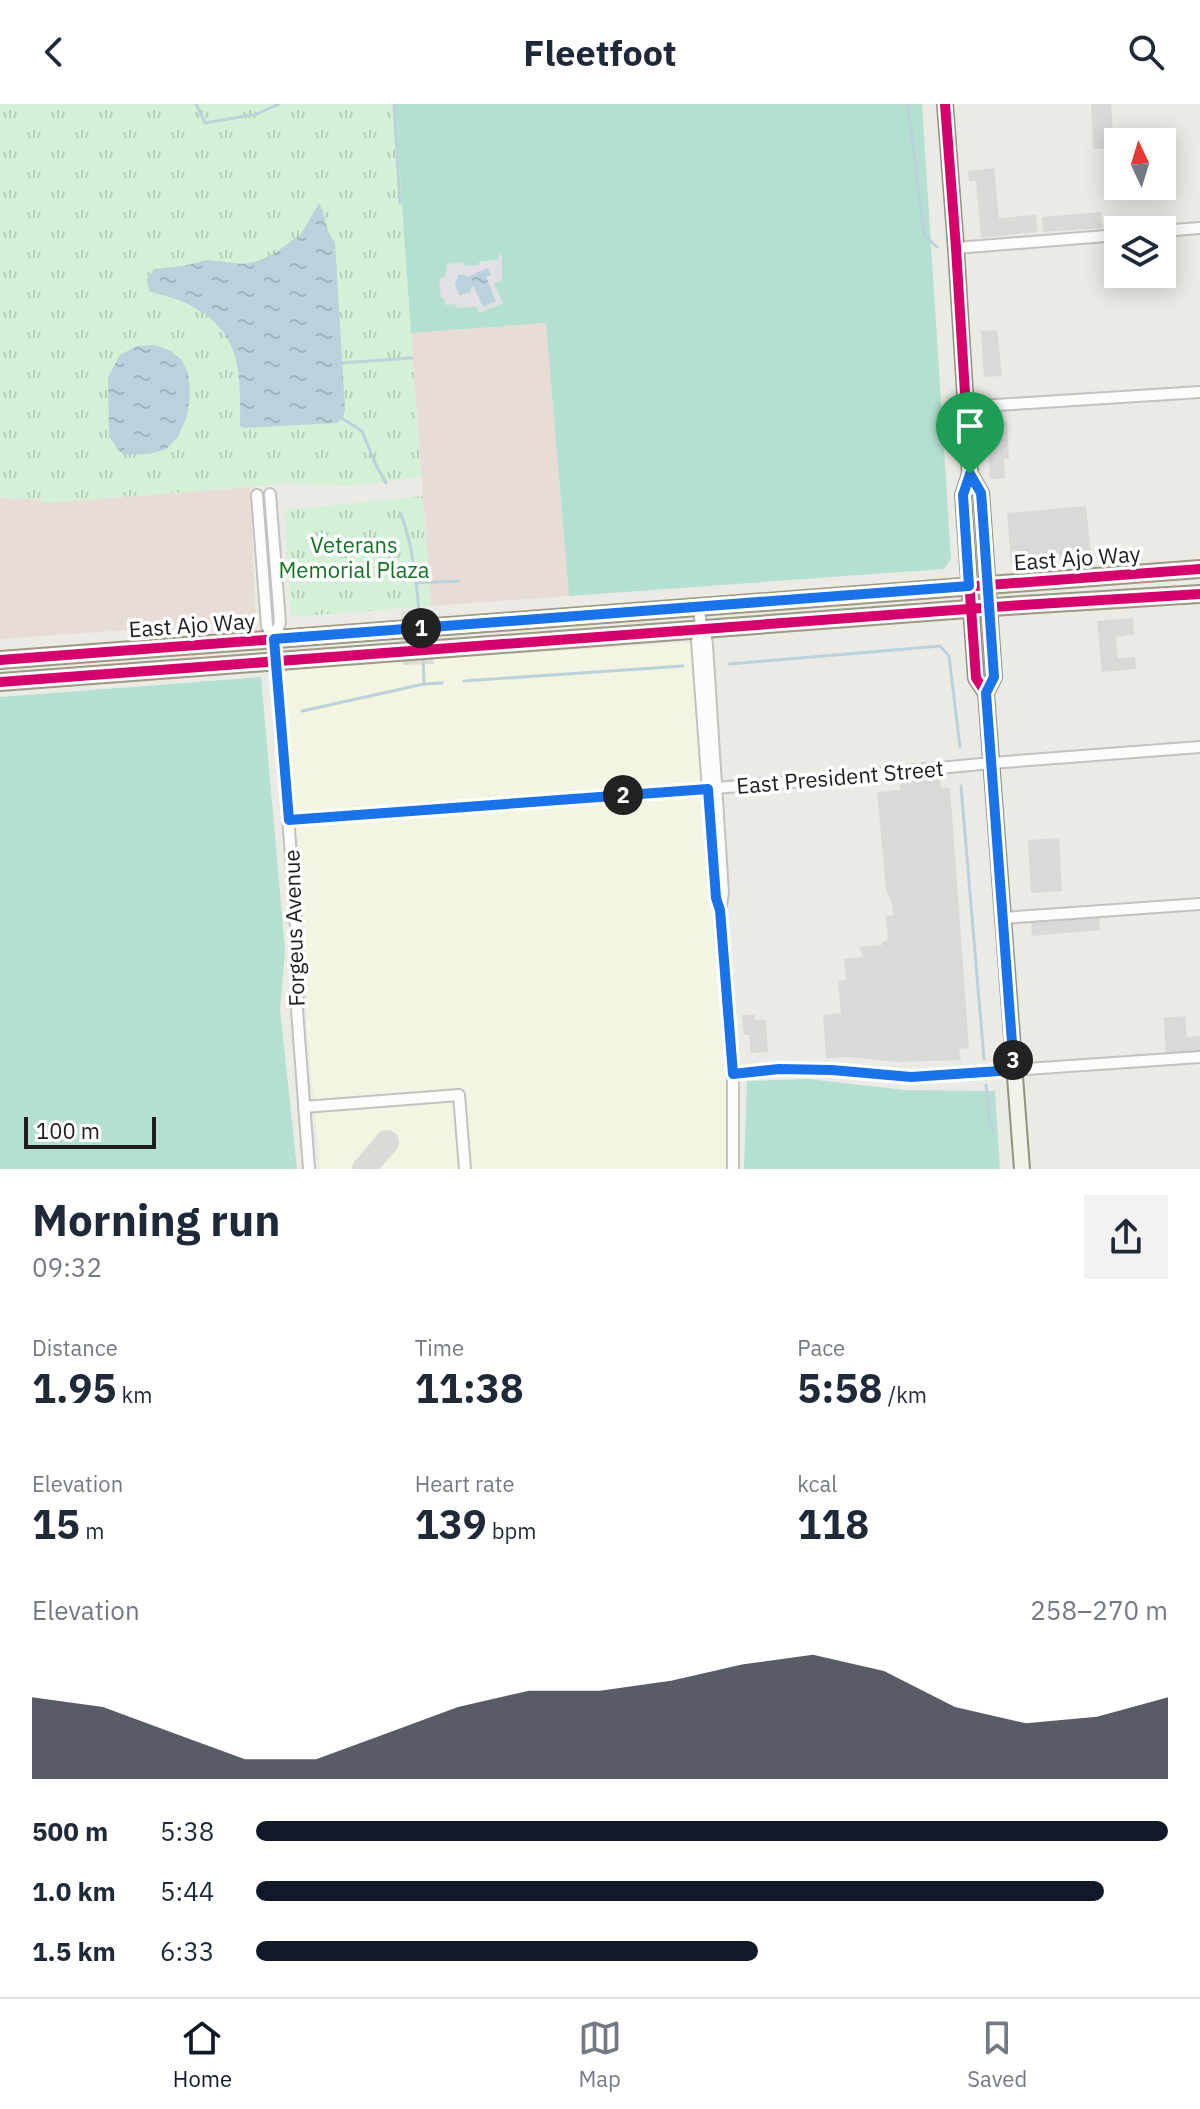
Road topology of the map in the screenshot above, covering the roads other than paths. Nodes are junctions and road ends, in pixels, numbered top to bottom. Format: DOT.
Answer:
graph roads {
  1 [pos="945,104"];
  2 [pos="1200,228"];
  3 [pos="1176,230"];
  4 [pos="1104,236"];
  5 [pos="956,248"];
  6 [pos="1200,392"];
  7 [pos="965,407"];
  8 [pos="970,474"];
  9 [pos="270,494"];
  10 [pos="257,495"];
  11 [pos="1200,569"];
  12 [pos="988,585"];
  13 [pos="969,586"];
  14 [pos="1200,594"];
  15 [pos="699,607"];
  16 [pos="989,607"];
  17 [pos="971,608"];
  18 [pos="701,629"];
  19 [pos="274,639"];
  20 [pos="0,660"];
  21 [pos="277,662"];
  22 [pos="0,682"];
  23 [pos="986,693"];
  24 [pos="1200,747"];
  25 [pos="991,763"];
  26 [pos="712,788"];
  27 [pos="289,820"];
  28 [pos="1200,904"];
  29 [pos="1003,918"];
  30 [pos="1200,1057"];
  31 [pos="1014,1070"];
  32 [pos="733,1074"];
  33 [pos="304,1107"];
  34 [pos="309,1169"];
  35 [pos="465,1169"];
  36 [pos="733,1169"];
  37 [pos="1022,1169"];
  1 -- 5 [label="street"];
  2 -- 3 [label="street"];
  4 -- 5 [label="street"];
  5 -- 7 [label="street"];
  6 -- 7 [label="street"];
  7 -- 8 [label="street"];
  8 -- 12 [label="street"];
  8 -- 13 [label="street"];
  9 -- 19 [label="street, Forgeus Avenue"];
  10 -- 19 [label="street, Forgeus Avenue"];
  11 -- 12 [label="main road, East Ajo Way"];
  12 -- 13 [label="main road, East Ajo Way"];
  12 -- 16 [label="street"];
  13 -- 15 [label="main road, East Ajo Way"];
  13 -- 17 [label="street"];
  14 -- 16 [label="main road, East Ajo Way"];
  15 -- 18 [label="street"];
  15 -- 19 [label="main road, East Ajo Way"];
  16 -- 17 [label="main road, East Ajo Way"];
  16 -- 23 [label="street"];
  17 -- 18 [label="main road, East Ajo Way"];
  17 -- 23 [label="street"];
  18 -- 21 [label="main road, East Ajo Way"];
  18 -- 26 [label="street"];
  19 -- 20 [label="main road, East Ajo Way"];
  19 -- 21 [label="street, Forgeus Avenue"];
  21 -- 22 [label="main road, East Ajo Way"];
  21 -- 27 [label="street, Forgeus Avenue"];
  23 -- 25 [label="street"];
  24 -- 25 [label="street, East President Street"];
  25 -- 26 [label="street, East President Street"];
  25 -- 29 [label="street"];
  26 -- 27 [label="street, East President Street"];
  26 -- 32 [label="street"];
  27 -- 33 [label="street, Forgeus Avenue"];
  28 -- 29 [label="street"];
  29 -- 31 [label="street"];
  30 -- 31 [label="street"];
  31 -- 32 [label="street"];
  31 -- 37 [label="street"];
  32 -- 36 [label="street"];
  33 -- 34 [label="street, Forgeus Avenue"];
  33 -- 35 [label="street"];
}
